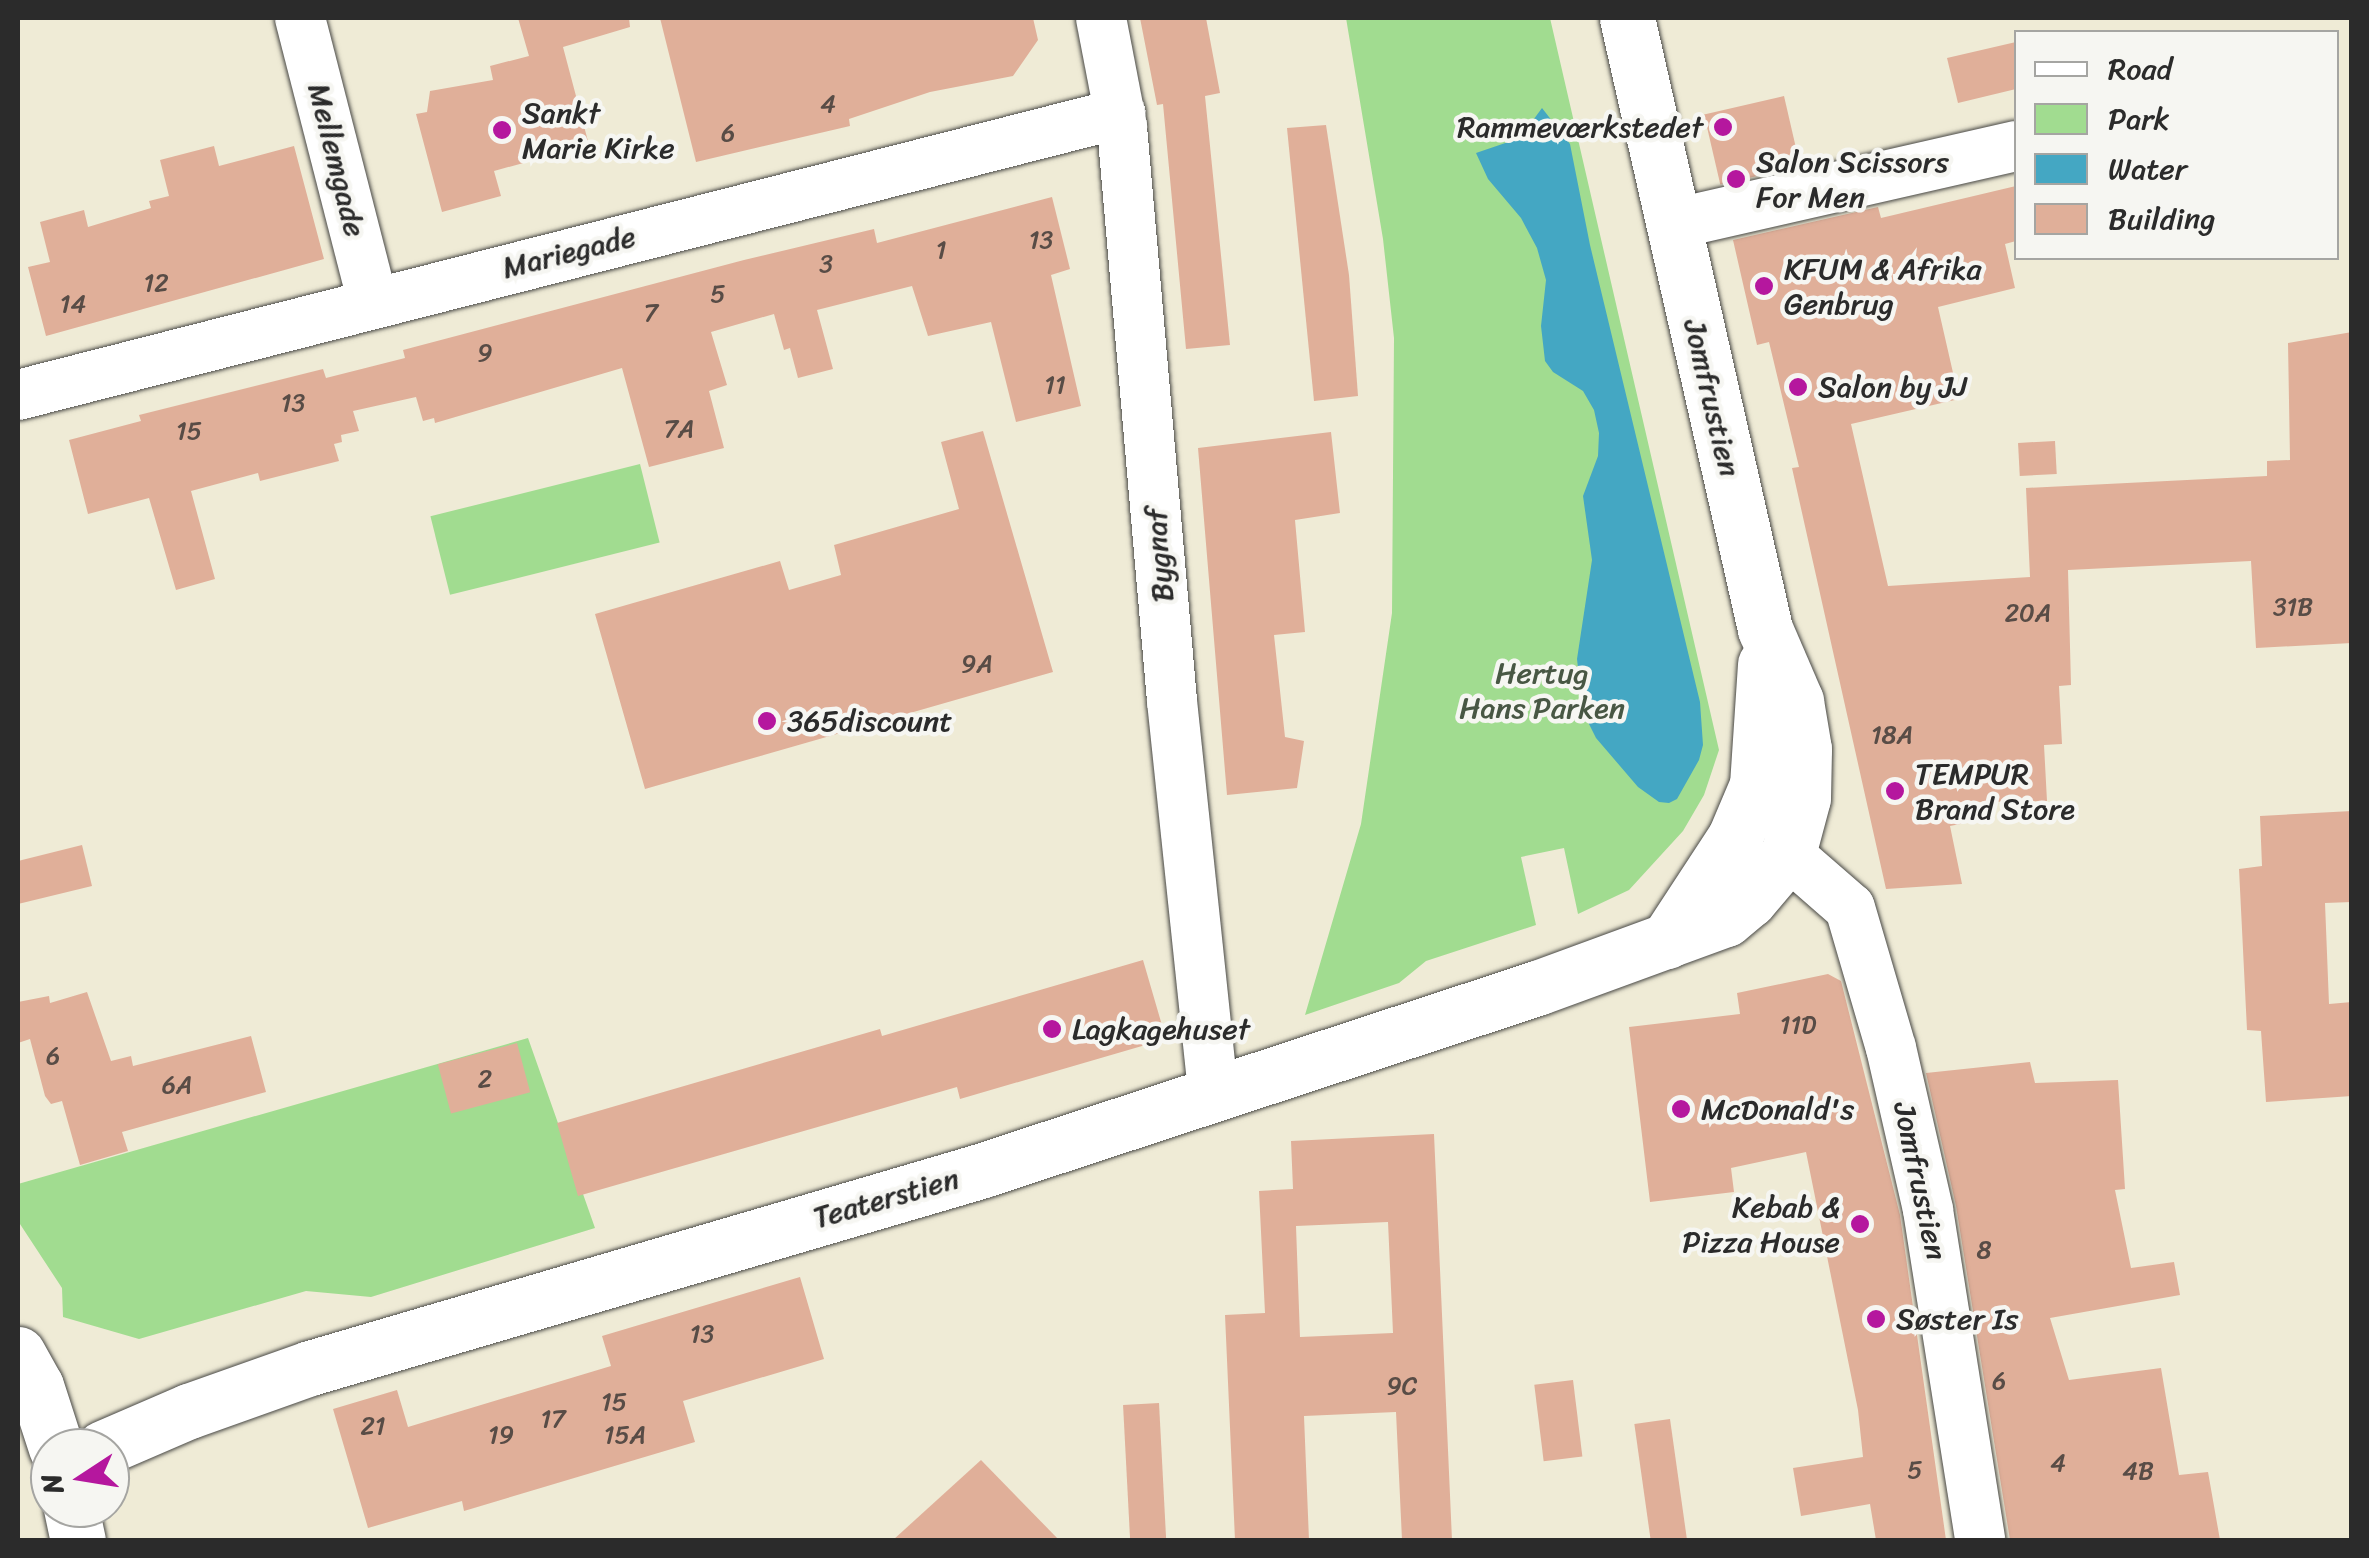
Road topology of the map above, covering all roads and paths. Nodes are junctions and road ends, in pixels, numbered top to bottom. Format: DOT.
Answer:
graph roads {
  1 [pos="300,18"];
  2 [pos="1100,18"];
  3 [pos="1627,18"];
  4 [pos="1121,113"];
  5 [pos="2014,146"];
  6 [pos="1673,224"];
  7 [pos="373,302"];
  8 [pos="18,395"];
  9 [pos="1765,629"];
  10 [pos="1788,854"];
  11 [pos="1667,941"];
  12 [pos="1213,1093"];
  13 [pos="18,1354"];
  14 [pos="50,1428"];
  15 [pos="130,1437"];
  16 [pos="1980,1540"];
  1 -- 7 [label="street, Mellemgade"];
  2 -- 4 [label="street, Bygnaf"];
  3 -- 6 [label="street, Jomfrustien"];
  4 -- 7 [label="street, Mariegade"];
  4 -- 12 [label="street, Bygnaf"];
  5 -- 6 [label="street"];
  6 -- 9 [label="street, Jomfrustien"];
  7 -- 8 [label="street, Mariegade"];
  9 -- 10 [label="street, Jomfrustien"];
  9 -- 11 [label="street, Jomfrustien"];
  10 -- 11 [label="street, Jomfrustien"];
  10 -- 16 [label="street, Jomfrustien"];
  11 -- 12 [label="street, Teaterstien"];
  12 -- 15 [label="street, Teaterstien"];
  13 -- 14 [label="street"];
}
